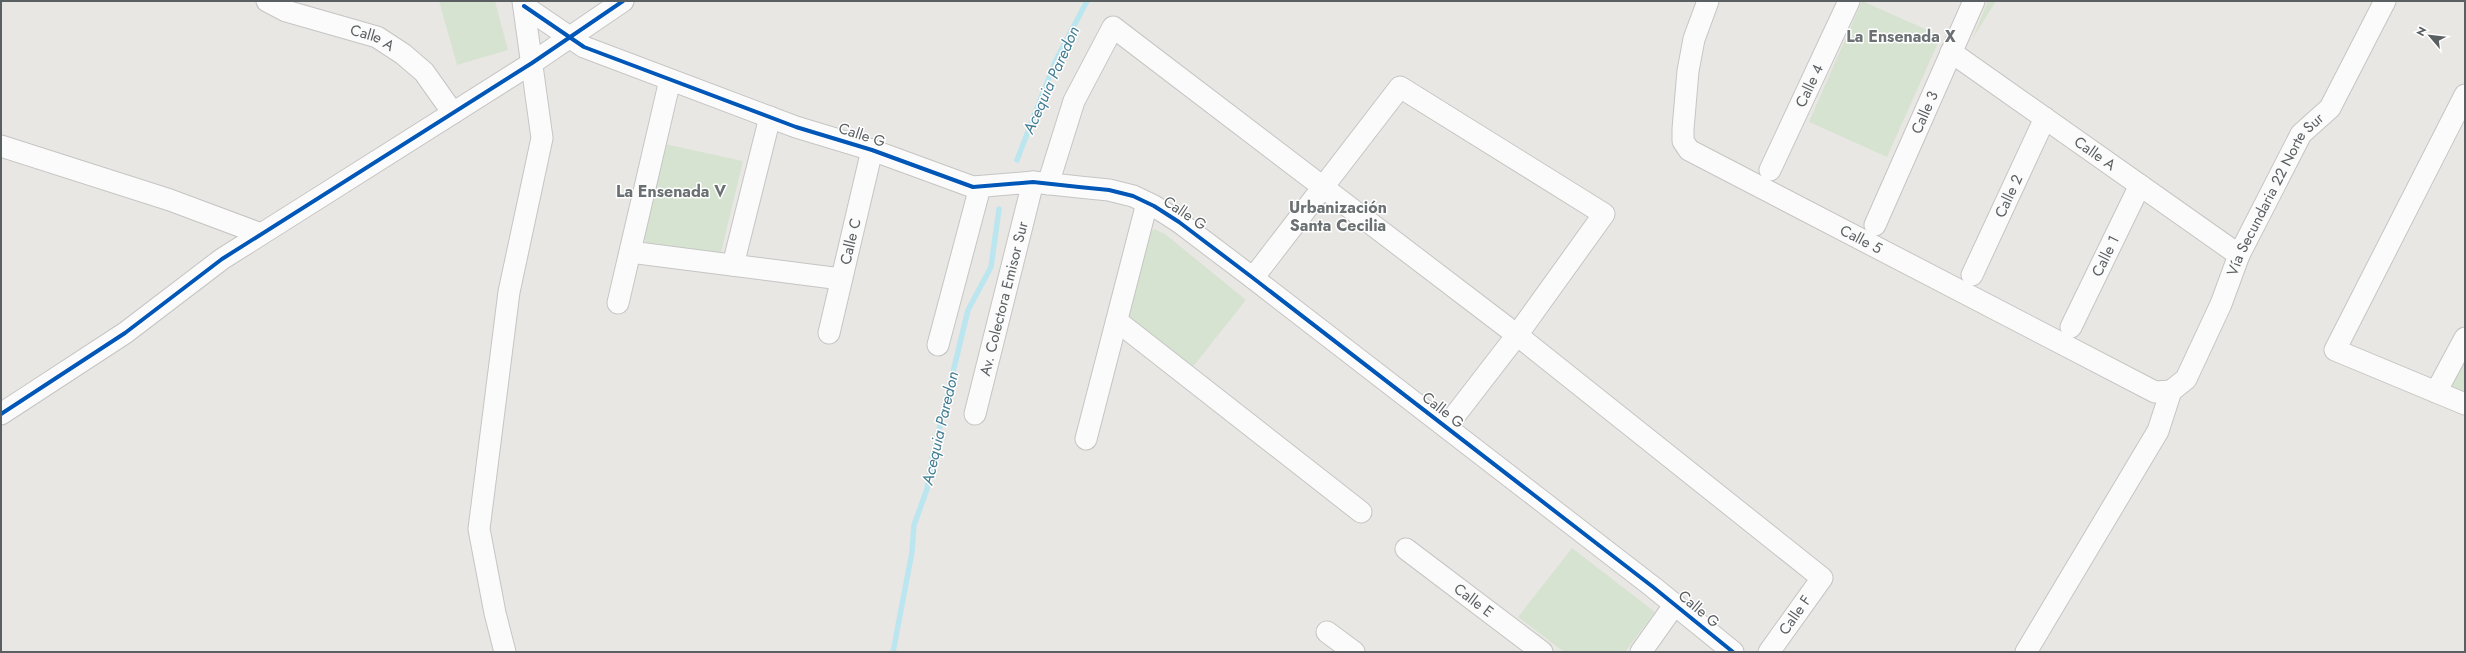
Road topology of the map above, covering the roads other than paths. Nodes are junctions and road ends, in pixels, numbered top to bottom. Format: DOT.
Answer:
graph roads {
  1 [pos="267,1"];
  2 [pos="623,1"];
  3 [pos="1708,1"];
  4 [pos="1849,1"];
  5 [pos="1974,1"];
  6 [pos="2385,1"];
  7 [pos="523,3"];
  8 [pos="569,37"];
  9 [pos="1952,52"];
  10 [pos="532,63"];
  11 [pos="670,80"];
  12 [pos="2465,95"];
  13 [pos="453,113"];
  14 [pos="770,117"];
  15 [pos="2045,118"];
  16 [pos="1,146"];
  17 [pos="872,150"];
  18 [pos="1770,170"];
  19 [pos="1041,183"];
  20 [pos="2140,185"];
  21 [pos="980,187"];
  22 [pos="1322,189"];
  23 [pos="1147,203"];
  24 [pos="1874,225"];
  25 [pos="261,234"];
  26 [pos="630,252"];
  27 [pos="2239,255"];
  28 [pos="733,265"];
  29 [pos="1972,275"];
  30 [pos="1253,278"];
  31 [pos="842,279"];
  32 [pos="618,303"];
  33 [pos="1117,321"];
  34 [pos="2071,327"];
  35 [pos="829,333"];
  36 [pos="1517,335"];
  37 [pos="2465,338"];
  38 [pos="938,345"];
  39 [pos="2171,391"];
  40 [pos="2436,392"];
  41 [pos="2465,404"];
  42 [pos="1,414"];
  43 [pos="975,414"];
  44 [pos="1446,426"];
  45 [pos="1086,439"];
  46 [pos="1361,512"];
  47 [pos="1406,549"];
  48 [pos="1675,604"];
  49 [pos="1327,632"];
  50 [pos="505,652"];
  51 [pos="1354,652"];
  52 [pos="1542,652"];
  53 [pos="1641,652"];
  54 [pos="1733,652"];
  55 [pos="1769,652"];
  56 [pos="2026,652"];
  1 -- 13 [label="street, Calle A"];
  2 -- 8 [label="street"];
  3 -- 39 [label="street, Calle 5"];
  4 -- 18 [label="street, Calle 4"];
  5 -- 9 [label="street, Calle 3"];
  6 -- 27 [label="street, Vía Secundaria 22 Norte Sur"];
  7 -- 8 [label="street, Calle G"];
  7 -- 10 [label="street"];
  8 -- 10 [label="street"];
  8 -- 11 [label="street, Calle G"];
  9 -- 15 [label="street, Calle A"];
  9 -- 24 [label="street, Calle 3"];
  10 -- 13 [label="street"];
  10 -- 50 [label="street"];
  11 -- 14 [label="street, Calle G"];
  11 -- 26 [label="street"];
  12 -- 40 [label="street"];
  13 -- 25 [label="street"];
  14 -- 17 [label="street, Calle G"];
  14 -- 28 [label="street"];
  15 -- 20 [label="street, Calle A"];
  15 -- 29 [label="street, Calle 2"];
  16 -- 25 [label="street"];
  17 -- 21 [label="street, Calle G"];
  17 -- 31 [label="street, Calle C"];
  19 -- 21 [label="street, Calle G"];
  19 -- 22 [label="street, Av. Colectora Emisor Sur"];
  19 -- 23 [label="street, Calle G"];
  19 -- 43 [label="street, Av. Colectora Emisor Sur"];
  20 -- 27 [label="street, Calle A"];
  20 -- 34 [label="street, Calle 1"];
  21 -- 38 [label="street"];
  22 -- 30 [label="street"];
  22 -- 36 [label="street"];
  22 -- 36 [label="street"];
  23 -- 30 [label="street, Calle G"];
  23 -- 33 [label="street"];
  25 -- 42 [label="street"];
  26 -- 28 [label="street"];
  26 -- 32 [label="street"];
  27 -- 39 [label="street, Vía Secundaria 22 Norte Sur"];
  28 -- 31 [label="street"];
  30 -- 44 [label="street, Calle G"];
  31 -- 35 [label="street, Calle C"];
  33 -- 45 [label="street"];
  33 -- 46 [label="street"];
  36 -- 44 [label="street"];
  36 -- 55 [label="street, Calle F"];
  37 -- 40 [label="street"];
  39 -- 56 [label="street"];
  40 -- 41 [label="street"];
  44 -- 48 [label="street, Calle G"];
  47 -- 52 [label="street, Calle E"];
  48 -- 53 [label="street"];
  48 -- 54 [label="street, Calle G"];
  49 -- 51 [label="street"];
}
